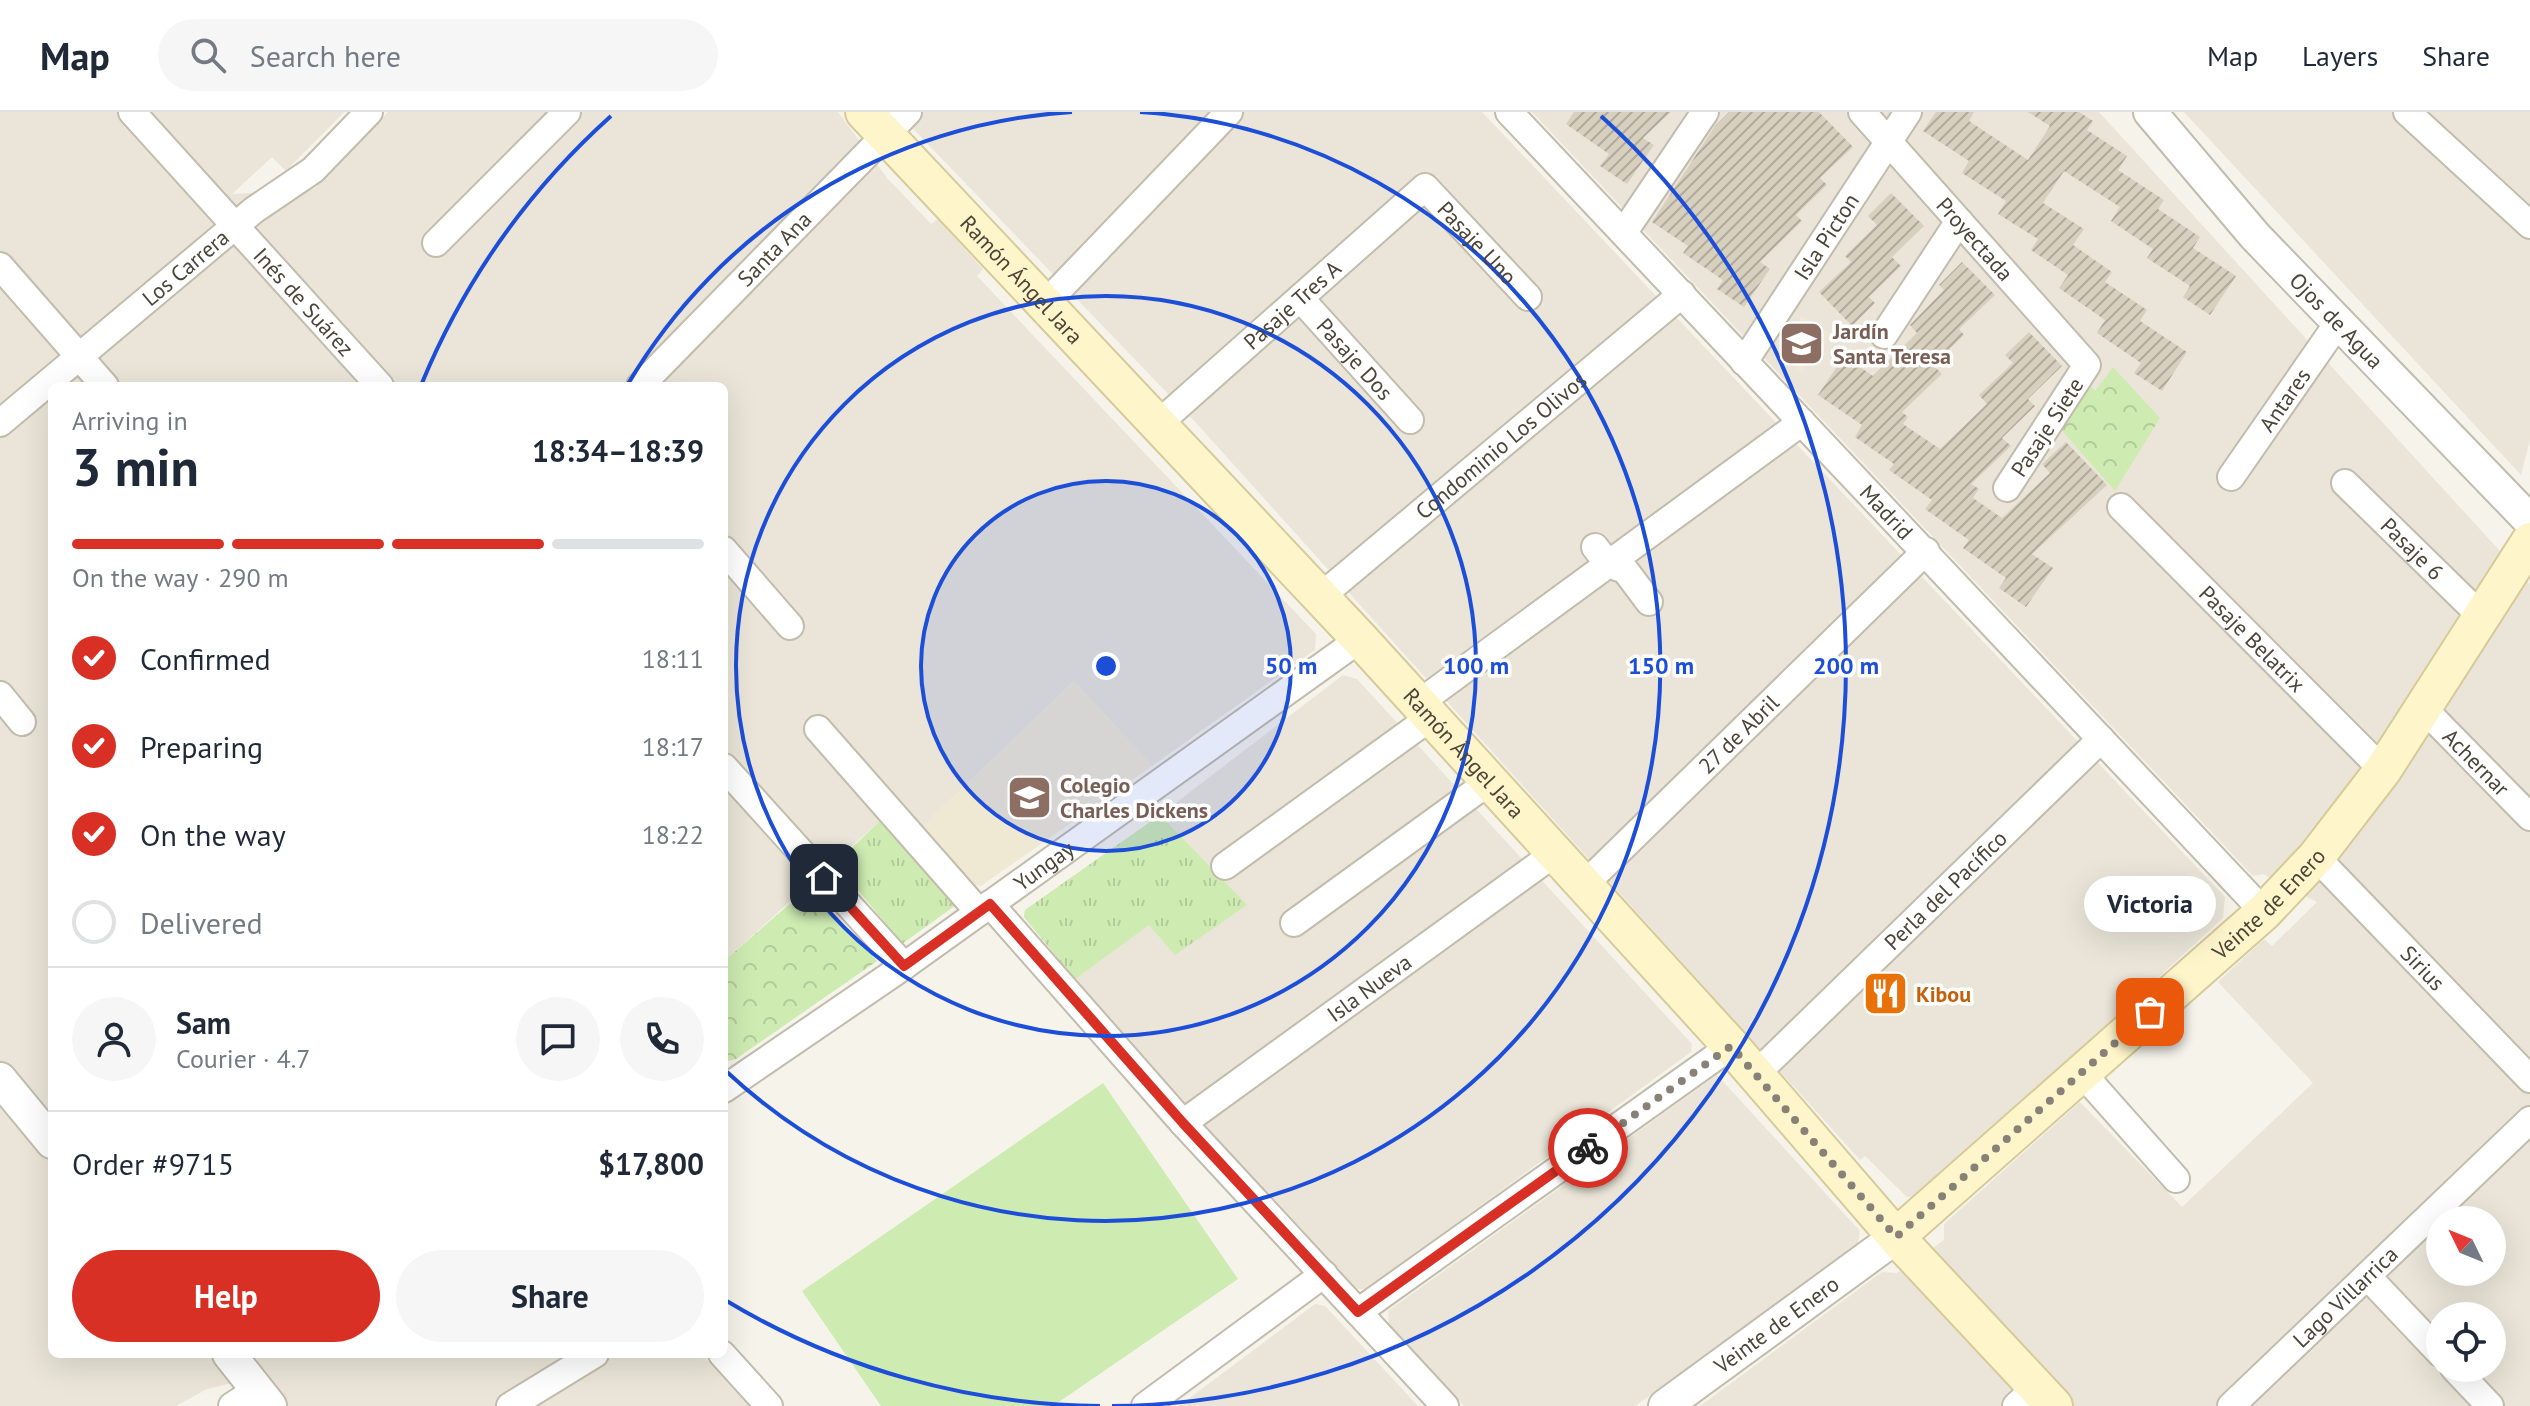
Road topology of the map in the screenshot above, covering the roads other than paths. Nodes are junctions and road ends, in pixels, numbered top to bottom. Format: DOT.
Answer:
graph roads {
  1 [pos="132,112"];
  2 [pos="369,112"];
  3 [pos="567,112"];
  4 [pos="1229,112"];
  5 [pos="1509,112"];
  6 [pos="1705,112"];
  7 [pos="1862,112"];
  8 [pos="1908,112"];
  9 [pos="2150,112"];
  10 [pos="2407,112"];
  11 [pos="886,120"];
  12 [pos="1887,140"];
  13 [pos="1425,187"];
  14 [pos="1959,221"];
  15 [pos="2530,225"];
  16 [pos="234,226"];
  17 [pos="1624,232"];
  18 [pos="436,243"];
  19 [pos="0,266"];
  20 [pos="1682,294"];
  21 [pos="1528,297"];
  22 [pos="1300,298"];
  23 [pos="1045,304"];
  24 [pos="2338,323"];
  25 [pos="1884,335"];
  26 [pos="80,357"];
  27 [pos="1744,362"];
  28 [pos="2087,365"];
  29 [pos="50,382"];
  30 [pos="102,382"];
  31 [pos="376,382"];
  32 [pos="644,382"];
  33 [pos="48,383"];
  34 [pos="1410,420"];
  35 [pos="1802,422"];
  36 [pos="0,423"];
  37 [pos="1159,423"];
  38 [pos="2231,477"];
  39 [pos="2345,483"];
  40 [pos="2007,488"];
  41 [pos="2121,507"];
  42 [pos="2530,521"];
  43 [pos="2530,541"];
  44 [pos="1926,551"];
  45 [pos="728,555"];
  46 [pos="1602,556"];
  47 [pos="1320,597"];
  48 [pos="1649,602"];
  49 [pos="2479,614"];
  50 [pos="790,626"];
  51 [pos="1360,639"];
  52 [pos="0,695"];
  53 [pos="2423,708"];
  54 [pos="1425,710"];
  55 [pos="22,722"];
  56 [pos="818,729"];
  57 [pos="2101,739"];
  58 [pos="2383,770"];
  59 [pos="728,771"];
  60 [pos="1490,781"];
  61 [pos="2530,817"];
  62 [pos="1555,853"];
  63 [pos="2316,857"];
  64 [pos="1225,866"];
  65 [pos="1584,885"];
  66 [pos="985,908"];
  67 [pos="2264,912"];
  68 [pos="1294,923"];
  69 [pos="904,966"];
  70 [pos="1731,1046"];
  71 [pos="2081,1072"];
  72 [pos="1756,1074"];
  73 [pos="0,1079"];
  74 [pos="2530,1079"];
  75 [pos="728,1086"];
  76 [pos="2530,1120"];
  77 [pos="1183,1123"];
  78 [pos="48,1137"];
  79 [pos="2176,1179"];
  80 [pos="1896,1237"];
  81 [pos="1324,1274"];
  82 [pos="2368,1277"];
  83 [pos="1358,1312"];
  84 [pos="2426,1338"];
  85 [pos="231,1358"];
  86 [pos="588,1358"];
  87 [pos="726,1358"];
  88 [pos="2467,1382"];
  89 [pos="254,1400"];
  90 [pos="2035,1400"];
  91 [pos="1155,1404"];
  92 [pos="510,1406"];
  93 [pos="769,1406"];
  94 [pos="1445,1406"];
  95 [pos="1665,1406"];
  96 [pos="2231,1406"];
  97 [pos="2490,1406"];
  1 -- 16 [label="street, Inés de Suárez"];
  2 -- 16 [label="street, Los Carrera"];
  3 -- 18 [label="street"];
  4 -- 23 [label="street"];
  5 -- 17 [label="street, Madrid"];
  6 -- 17 [label="street"];
  7 -- 12 [label="street, Proyectada"];
  8 -- 12 [label="street, Isla Picton"];
  9 -- 24 [label="street, Ojos de Agua"];
  10 -- 15 [label="street"];
  11 -- 23 [label="main road, Ramón Ángel Jara"];
  11 -- 32 [label="street, Santa Ana"];
  12 -- 14 [label="street, Proyectada"];
  12 -- 27 [label="street, Isla Picton"];
  13 -- 21 [label="street, Pasaje Uno"];
  13 -- 22 [label="street, Pasaje Tres A"];
  14 -- 25 [label="street"];
  14 -- 28 [label="street, Proyectada"];
  16 -- 26 [label="street, Los Carrera"];
  16 -- 31 [label="street, Inés de Suárez"];
  17 -- 20 [label="street, Madrid"];
  19 -- 26 [label="street"];
  20 -- 27 [label="street, Madrid"];
  20 -- 47 [label="street, Condominio Los Olivos"];
  22 -- 34 [label="street, Pasaje Dos"];
  22 -- 37 [label="street, Pasaje Tres A"];
  23 -- 37 [label="main road, Ramón Ángel Jara"];
  24 -- 38 [label="street, Antares"];
  24 -- 42 [label="street, Ojos de Agua"];
  26 -- 29 [label="street, Los Carrera"];
  26 -- 30 [label="street"];
  27 -- 35 [label="street, Madrid"];
  28 -- 40 [label="street, Pasaje Siete"];
  33 -- 36 [label="street, Los Carrera"];
  35 -- 44 [label="street, Madrid"];
  35 -- 46 [label="street"];
  37 -- 47 [label="main road, Ramón Ángel Jara"];
  39 -- 49 [label="street, Pasaje 6"];
  41 -- 58 [label="street, Pasaje Belatrix"];
  43 -- 49 [label="main road, Veinte de Enero"];
  44 -- 57 [label="street, Madrid"];
  44 -- 65 [label="street, 27 de Abril"];
  45 -- 50 [label="street"];
  46 -- 48 [label="street"];
  46 -- 54 [label="street"];
  47 -- 51 [label="main road, Ramón Ángel Jara"];
  49 -- 53 [label="main road, Veinte de Enero"];
  51 -- 54 [label="main road, Ramón Ángel Jara"];
  51 -- 66 [label="street, Yungay"];
  52 -- 55 [label="street"];
  53 -- 58 [label="main road, Veinte de Enero"];
  53 -- 61 [label="street, Achernar"];
  54 -- 60 [label="main road, Ramón Ángel Jara"];
  54 -- 64 [label="street"];
  56 -- 66 [label="street"];
  57 -- 67 [label="street, Madrid"];
  57 -- 72 [label="street, Perla del Pacífico"];
  58 -- 63 [label="main road, Veinte de Enero"];
  59 -- 69 [label="street"];
  60 -- 62 [label="main road, Ramón Ángel Jara"];
  60 -- 68 [label="street"];
  62 -- 65 [label="main road, Ramón Ángel Jara"];
  62 -- 77 [label="street, Isla Nueva"];
  63 -- 67 [label="main road, Veinte de Enero"];
  63 -- 74 [label="street, Sirius"];
  65 -- 70 [label="main road, Ramón Ángel Jara"];
  66 -- 69 [label="street, Yungay"];
  66 -- 77 [label="street"];
  67 -- 71 [label="main road, Veinte de Enero"];
  69 -- 75 [label="street, Yungay"];
  70 -- 72 [label="main road, Ramón Ángel Jara"];
  70 -- 83 [label="street"];
  71 -- 79 [label="street"];
  71 -- 80 [label="main road, Veinte de Enero"];
  72 -- 80 [label="main road, Ramón Ángel Jara"];
  73 -- 78 [label="street"];
  76 -- 82 [label="street, Lago Villarrica"];
  77 -- 81 [label="street"];
  80 -- 90 [label="main road, Ramón Ángel Jara"];
  80 -- 95 [label="street, Veinte de Enero"];
  81 -- 83 [label="street"];
  81 -- 91 [label="street"];
  82 -- 84 [label="street"];
  82 -- 96 [label="street, Lago Villarrica"];
  83 -- 94 [label="street"];
  85 -- 89 [label="street"];
  86 -- 92 [label="street"];
  87 -- 93 [label="street"];
  88 -- 97 [label="street"];
}
